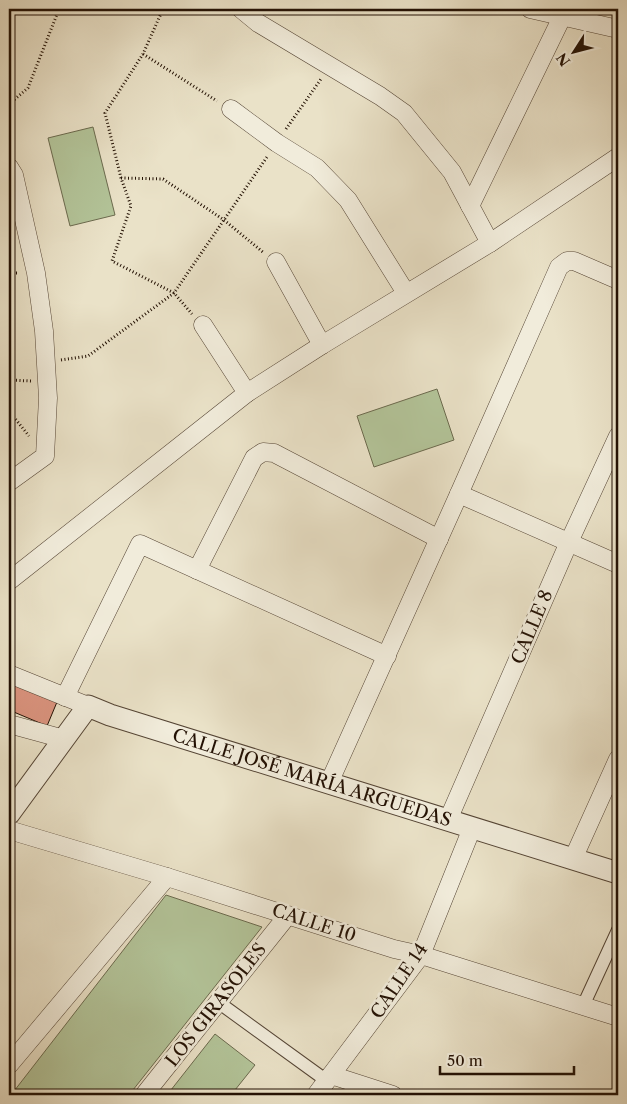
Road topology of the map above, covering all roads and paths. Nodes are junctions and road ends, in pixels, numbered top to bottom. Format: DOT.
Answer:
graph roads {
  1 [pos="60,9"];
  2 [pos="163,9"];
  3 [pos="241,9"];
  4 [pos="530,9"];
  5 [pos="562,17"];
  6 [pos="617,29"];
  7 [pos="142,54"];
  8 [pos="330,66"];
  9 [pos="9,104"];
  10 [pos="230,109"];
  11 [pos="277,143"];
  12 [pos="618,157"];
  13 [pos="9,166"];
  14 [pos="121,178"];
  15 [pos="470,206"];
  16 [pos="224,220"];
  17 [pos="490,243"];
  18 [pos="276,262"];
  19 [pos="618,280"];
  20 [pos="174,293"];
  21 [pos="406,293"];
  22 [pos="203,325"];
  23 [pos="322,344"];
  24 [pos="46,361"];
  25 [pos="247,393"];
  26 [pos="618,436"];
  27 [pos="9,482"];
  28 [pos="460,494"];
  29 [pos="439,539"];
  30 [pos="569,542"];
  31 [pos="618,564"];
  32 [pos="197,570"];
  33 [pos="9,581"];
  34 [pos="386,656"];
  35 [pos="9,674"];
  36 [pos="65,697"];
  37 [pos="88,706"];
  38 [pos="9,724"];
  39 [pos="64,739"];
  40 [pos="618,759"];
  41 [pos="329,783"];
  42 [pos="9,814"];
  43 [pos="448,820"];
  44 [pos="472,828"];
  45 [pos="9,830"];
  46 [pos="573,859"];
  47 [pos="618,873"];
  48 [pos="167,877"];
  49 [pos="288,914"];
  50 [pos="618,930"];
  51 [pos="421,955"];
  52 [pos="218,1002"];
  53 [pos="584,1006"];
  54 [pos="618,1017"];
  55 [pos="9,1064"];
  56 [pos="329,1078"];
  57 [pos="144,1095"];
  58 [pos="316,1095"];
  59 [pos="393,1095"];
  1 -- 9 [label="path"];
  2 -- 7 [label="path"];
  3 -- 8 [label="street"];
  4 -- 5 [label="street"];
  5 -- 6 [label="street"];
  5 -- 15 [label="street"];
  7 -- 10 [label="path"];
  7 -- 14 [label="path"];
  8 -- 11 [label="path"];
  8 -- 15 [label="street"];
  10 -- 11 [label="street"];
  11 -- 16 [label="path"];
  11 -- 21 [label="street"];
  12 -- 17 [label="street"];
  13 -- 24 [label="street"];
  14 -- 16 [label="path"];
  14 -- 20 [label="path"];
  15 -- 17 [label="street"];
  16 -- 18 [label="path"];
  16 -- 20 [label="path"];
  17 -- 21 [label="street"];
  18 -- 23 [label="street"];
  19 -- 28 [label="street"];
  20 -- 22 [label="path"];
  20 -- 24 [label="path"];
  21 -- 23 [label="street"];
  22 -- 25 [label="street"];
  23 -- 25 [label="street"];
  24 -- 27 [label="street"];
  25 -- 33 [label="street"];
  26 -- 30 [label="street, CALLE 8"];
  28 -- 29 [label="street"];
  28 -- 30 [label="street"];
  29 -- 32 [label="street"];
  29 -- 34 [label="street"];
  30 -- 31 [label="street"];
  30 -- 43 [label="street, CALLE 8"];
  32 -- 34 [label="street"];
  32 -- 36 [label="street"];
  34 -- 41 [label="street"];
  35 -- 36 [label="street, CALLE JOSÉ MARÍA ARGUEDAS"];
  36 -- 37 [label="street, CALLE JOSÉ MARÍA ARGUEDAS"];
  37 -- 39 [label="street"];
  37 -- 41 [label="street, CALLE JOSÉ MARÍA ARGUEDAS"];
  38 -- 39 [label="street"];
  39 -- 42 [label="street"];
  40 -- 46 [label="street"];
  41 -- 43 [label="street, CALLE JOSÉ MARÍA ARGUEDAS"];
  43 -- 44 [label="street, CALLE JOSÉ MARÍA ARGUEDAS"];
  44 -- 46 [label="street, CALLE JOSÉ MARÍA ARGUEDAS"];
  44 -- 51 [label="street, CALLE 14"];
  45 -- 48 [label="street, CALLE 10"];
  46 -- 47 [label="street, CALLE JOSÉ MARÍA ARGUEDAS"];
  48 -- 49 [label="street, CALLE 10"];
  48 -- 55 [label="street"];
  49 -- 51 [label="street, CALLE 10"];
  49 -- 52 [label="street, LOS GIRASOLES"];
  50 -- 53 [label="street"];
  51 -- 53 [label="street, CALLE 10"];
  51 -- 56 [label="street, CALLE 14"];
  52 -- 56 [label="street"];
  52 -- 57 [label="street, LOS GIRASOLES"];
  53 -- 54 [label="street, CALLE 10"];
  56 -- 58 [label="street, CALLE 14"];
  56 -- 59 [label="street"];
}
